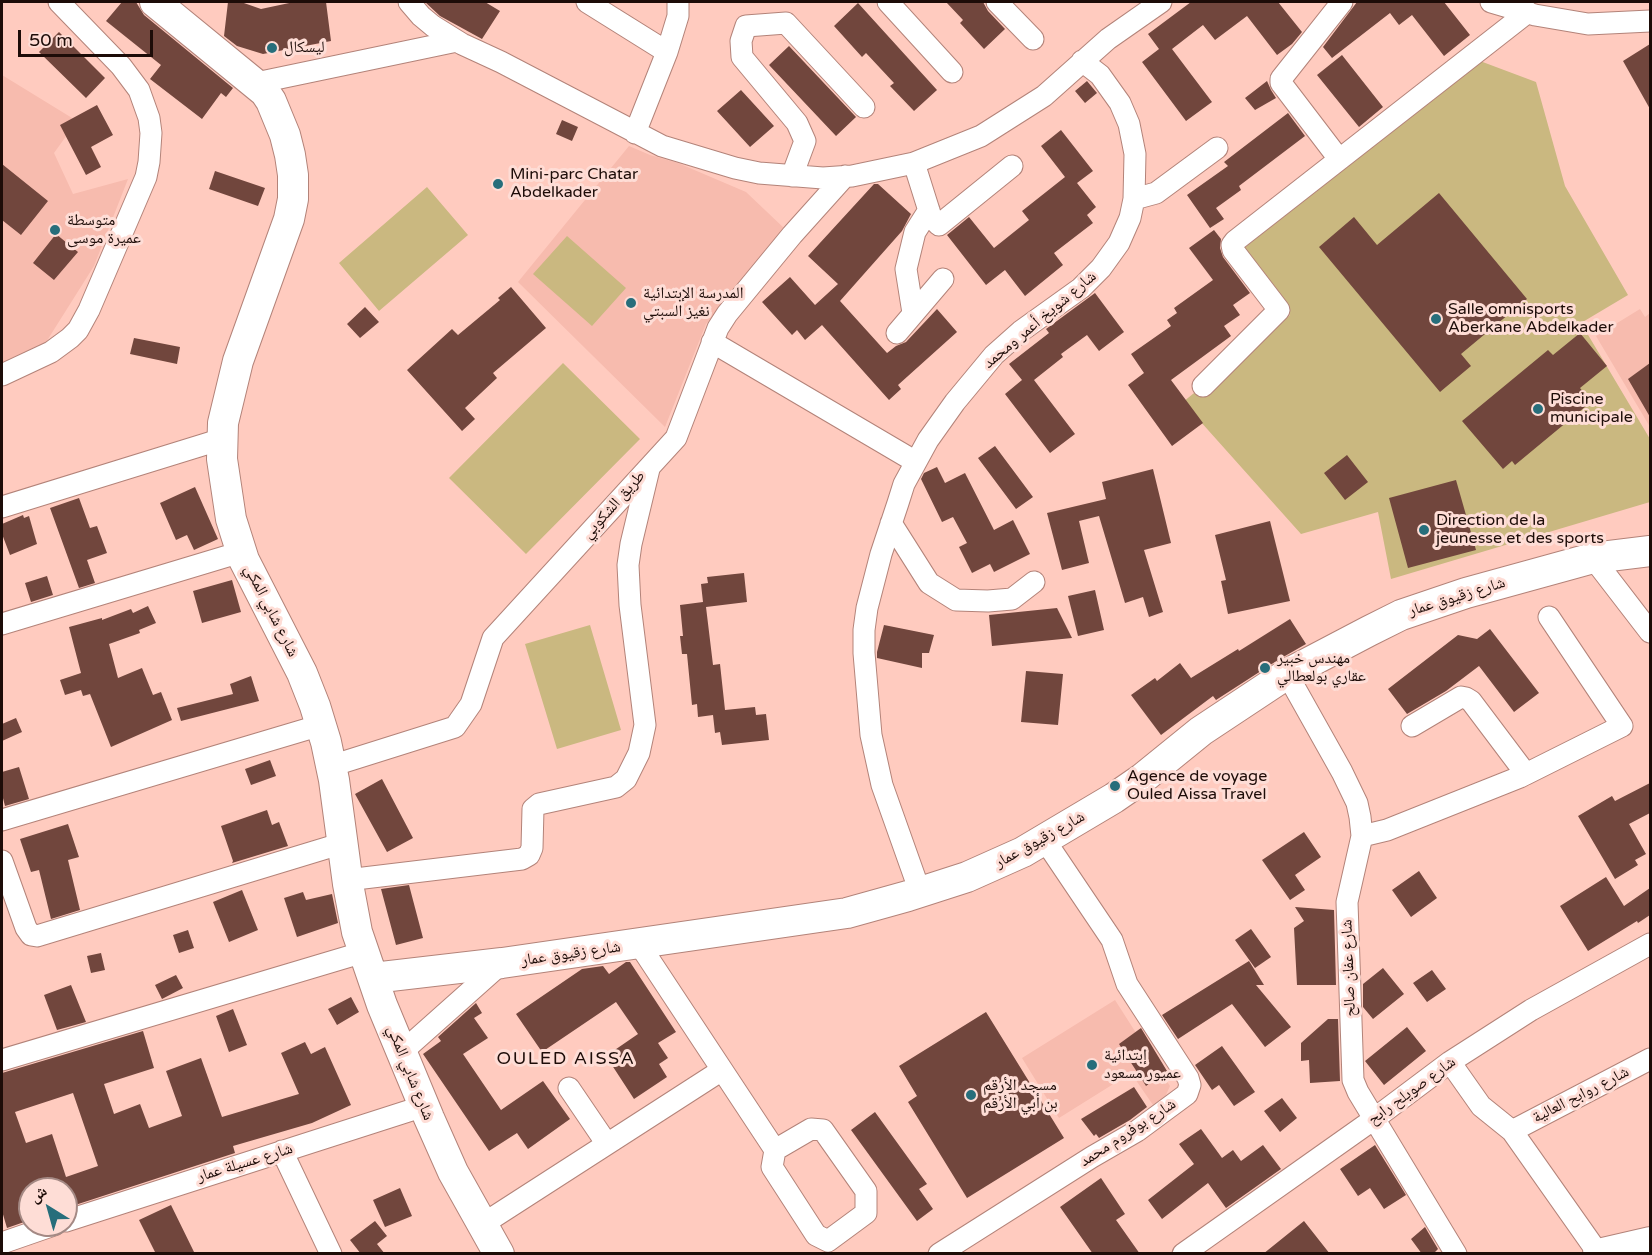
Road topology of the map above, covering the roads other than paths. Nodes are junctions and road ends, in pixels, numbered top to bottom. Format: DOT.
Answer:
graph roads {
  1 [pos="59,2"];
  2 [pos="154,2"];
  3 [pos="409,2"];
  4 [pos="587,2"];
  5 [pos="678,2"];
  6 [pos="888,2"];
  7 [pos="997,2"];
  8 [pos="1342,2"];
  9 [pos="1491,2"];
  10 [pos="1149,4"];
  11 [pos="1528,12"];
  12 [pos="1650,21"];
  13 [pos="1033,39"];
  14 [pos="457,41"];
  15 [pos="667,52"];
  16 [pos="1082,61"];
  17 [pos="952,72"];
  18 [pos="256,83"];
  19 [pos="864,107"];
  20 [pos="635,133"];
  21 [pos="1217,148"];
  22 [pos="1339,159"];
  23 [pos="914,163"];
  24 [pos="1012,166"];
  25 [pos="792,176"];
  26 [pos="845,176"];
  27 [pos="1134,199"];
  28 [pos="929,210"];
  29 [pos="943,279"];
  30 [pos="913,314"];
  31 [pos="897,333"];
  32 [pos="712,342"];
  33 [pos="2,375"];
  34 [pos="1203,386"];
  35 [pos="222,439"];
  36 [pos="916,462"];
  37 [pos="650,466"];
  38 [pos="2,507"];
  39 [pos="891,523"];
  40 [pos="1650,551"];
  41 [pos="242,552"];
  42 [pos="1593,558"];
  43 [pos="1034,582"];
  44 [pos="1549,617"];
  45 [pos="2,624"];
  46 [pos="1650,632"];
  47 [pos="1287,674"];
  48 [pos="321,725"];
  49 [pos="1412,726"];
  50 [pos="331,766"];
  51 [pos="1526,774"];
  52 [pos="2,820"];
  53 [pos="1362,836"];
  54 [pos="1044,839"];
  55 [pos="343,843"];
  56 [pos="2,861"];
  57 [pos="347,880"];
  58 [pos="920,892"];
  59 [pos="639,944"];
  60 [pos="1650,944"];
  61 [pos="502,963"];
  62 [pos="369,965"];
  63 [pos="402,1052"];
  64 [pos="1650,1059"];
  65 [pos="2,1060"];
  66 [pos="1450,1062"];
  67 [pos="722,1070"];
  68 [pos="568,1088"];
  69 [pos="424,1106"];
  70 [pos="1374,1119"];
  71 [pos="1512,1131"];
  72 [pos="607,1144"];
  73 [pos="776,1150"];
  74 [pos="282,1151"];
  75 [pos="78,1217"];
  76 [pos="483,1224"];
  77 [pos="19,1237"];
  78 [pos="1650,1242"];
  79 [pos="2,1243"];
  80 [pos="1598,1253"];
  81 [pos="331,1254"];
  82 [pos="500,1254"];
  83 [pos="939,1254"];
  84 [pos="1183,1254"];
  85 [pos="1456,1254"];
  1 -- 33 [label="street"];
  2 -- 18 [label="main road, شارع شابي المكي"];
  3 -- 14 [label="street"];
  4 -- 15 [label="street"];
  5 -- 15 [label="street"];
  6 -- 17 [label="street"];
  7 -- 13 [label="street"];
  8 -- 22 [label="street"];
  9 -- 11 [label="street"];
  10 -- 16 [label="street"];
  11 -- 12 [label="street"];
  11 -- 22 [label="street"];
  14 -- 18 [label="street"];
  14 -- 20 [label="street"];
  15 -- 20 [label="street"];
  16 -- 23 [label="street"];
  16 -- 27 [label="street, شارع شويخ أعمر ومحمد"];
  18 -- 35 [label="main road, شارع شابي المكي"];
  19 -- 25 [label="street"];
  20 -- 25 [label="street"];
  21 -- 27 [label="street"];
  22 -- 34 [label="street"];
  23 -- 26 [label="street"];
  23 -- 28 [label="street"];
  24 -- 28 [label="street"];
  25 -- 26 [label="street"];
  26 -- 32 [label="street, طريق الشكوبي"];
  27 -- 36 [label="street, شارع شويخ أعمر ومحمد"];
  28 -- 30 [label="street"];
  29 -- 30 [label="street"];
  30 -- 31 [label="street"];
  32 -- 36 [label="street"];
  32 -- 37 [label="street, طريق الشكوبي"];
  35 -- 38 [label="street"];
  35 -- 41 [label="main road, شارع شابي المكي"];
  36 -- 39 [label="street, شارع شويخ أعمر ومحمد"];
  37 -- 50 [label="street, طريق الشكوبي"];
  37 -- 57 [label="street"];
  39 -- 43 [label="street"];
  39 -- 58 [label="street, شارع شويخ أعمر ومحمد"];
  40 -- 42 [label="main road, شارع زقيوق عمار"];
  41 -- 45 [label="street"];
  41 -- 48 [label="main road, شارع شابي المكي"];
  42 -- 46 [label="street"];
  42 -- 47 [label="main road, شارع زقيوق عمار"];
  44 -- 51 [label="street"];
  47 -- 53 [label="street, شارع عفان صالح"];
  47 -- 54 [label="main road, شارع زقيوق عمار"];
  48 -- 50 [label="main road, شارع شابي المكي"];
  48 -- 52 [label="street"];
  49 -- 51 [label="street"];
  50 -- 55 [label="main road, شارع شابي المكي"];
  51 -- 53 [label="street"];
  53 -- 70 [label="street, شارع عفان صالح"];
  54 -- 58 [label="main road, شارع زقيوق عمار"];
  54 -- 83 [label="street, شارع بوفروم محمد"];
  55 -- 56 [label="street"];
  55 -- 57 [label="main road, شارع شابي المكي"];
  57 -- 62 [label="main road, شارع شابي المكي"];
  58 -- 59 [label="main road, شارع زقيوق عمار"];
  59 -- 61 [label="main road, شارع زقيوق عمار"];
  59 -- 67 [label="street"];
  60 -- 66 [label="street, شارع صويلح رابح"];
  61 -- 62 [label="main road, شارع زقيوق عمار"];
  61 -- 63 [label="street"];
  62 -- 63 [label="main road, شارع شابي المكي"];
  62 -- 65 [label="street"];
  63 -- 69 [label="main road, شارع شابي المكي"];
  64 -- 71 [label="street, شارع روابح العالية"];
  66 -- 70 [label="street, شارع صويلح رابح"];
  66 -- 71 [label="street"];
  67 -- 72 [label="street"];
  67 -- 73 [label="street"];
  68 -- 72 [label="street"];
  69 -- 74 [label="street, شارع عسيلة عمار"];
  69 -- 76 [label="main road, شارع شابي المكي"];
  70 -- 84 [label="street, شارع صويلح رابح"];
  70 -- 85 [label="street, شارع عفان صالح"];
  71 -- 80 [label="street"];
  72 -- 76 [label="street"];
  73 -- 73 [label="street"];
  74 -- 75 [label="street, شارع عسيلة عمار"];
  74 -- 81 [label="street"];
  76 -- 82 [label="main road, شارع شابي المكي"];
  77 -- 79 [label="street"];
  78 -- 80 [label="main road"];
}
